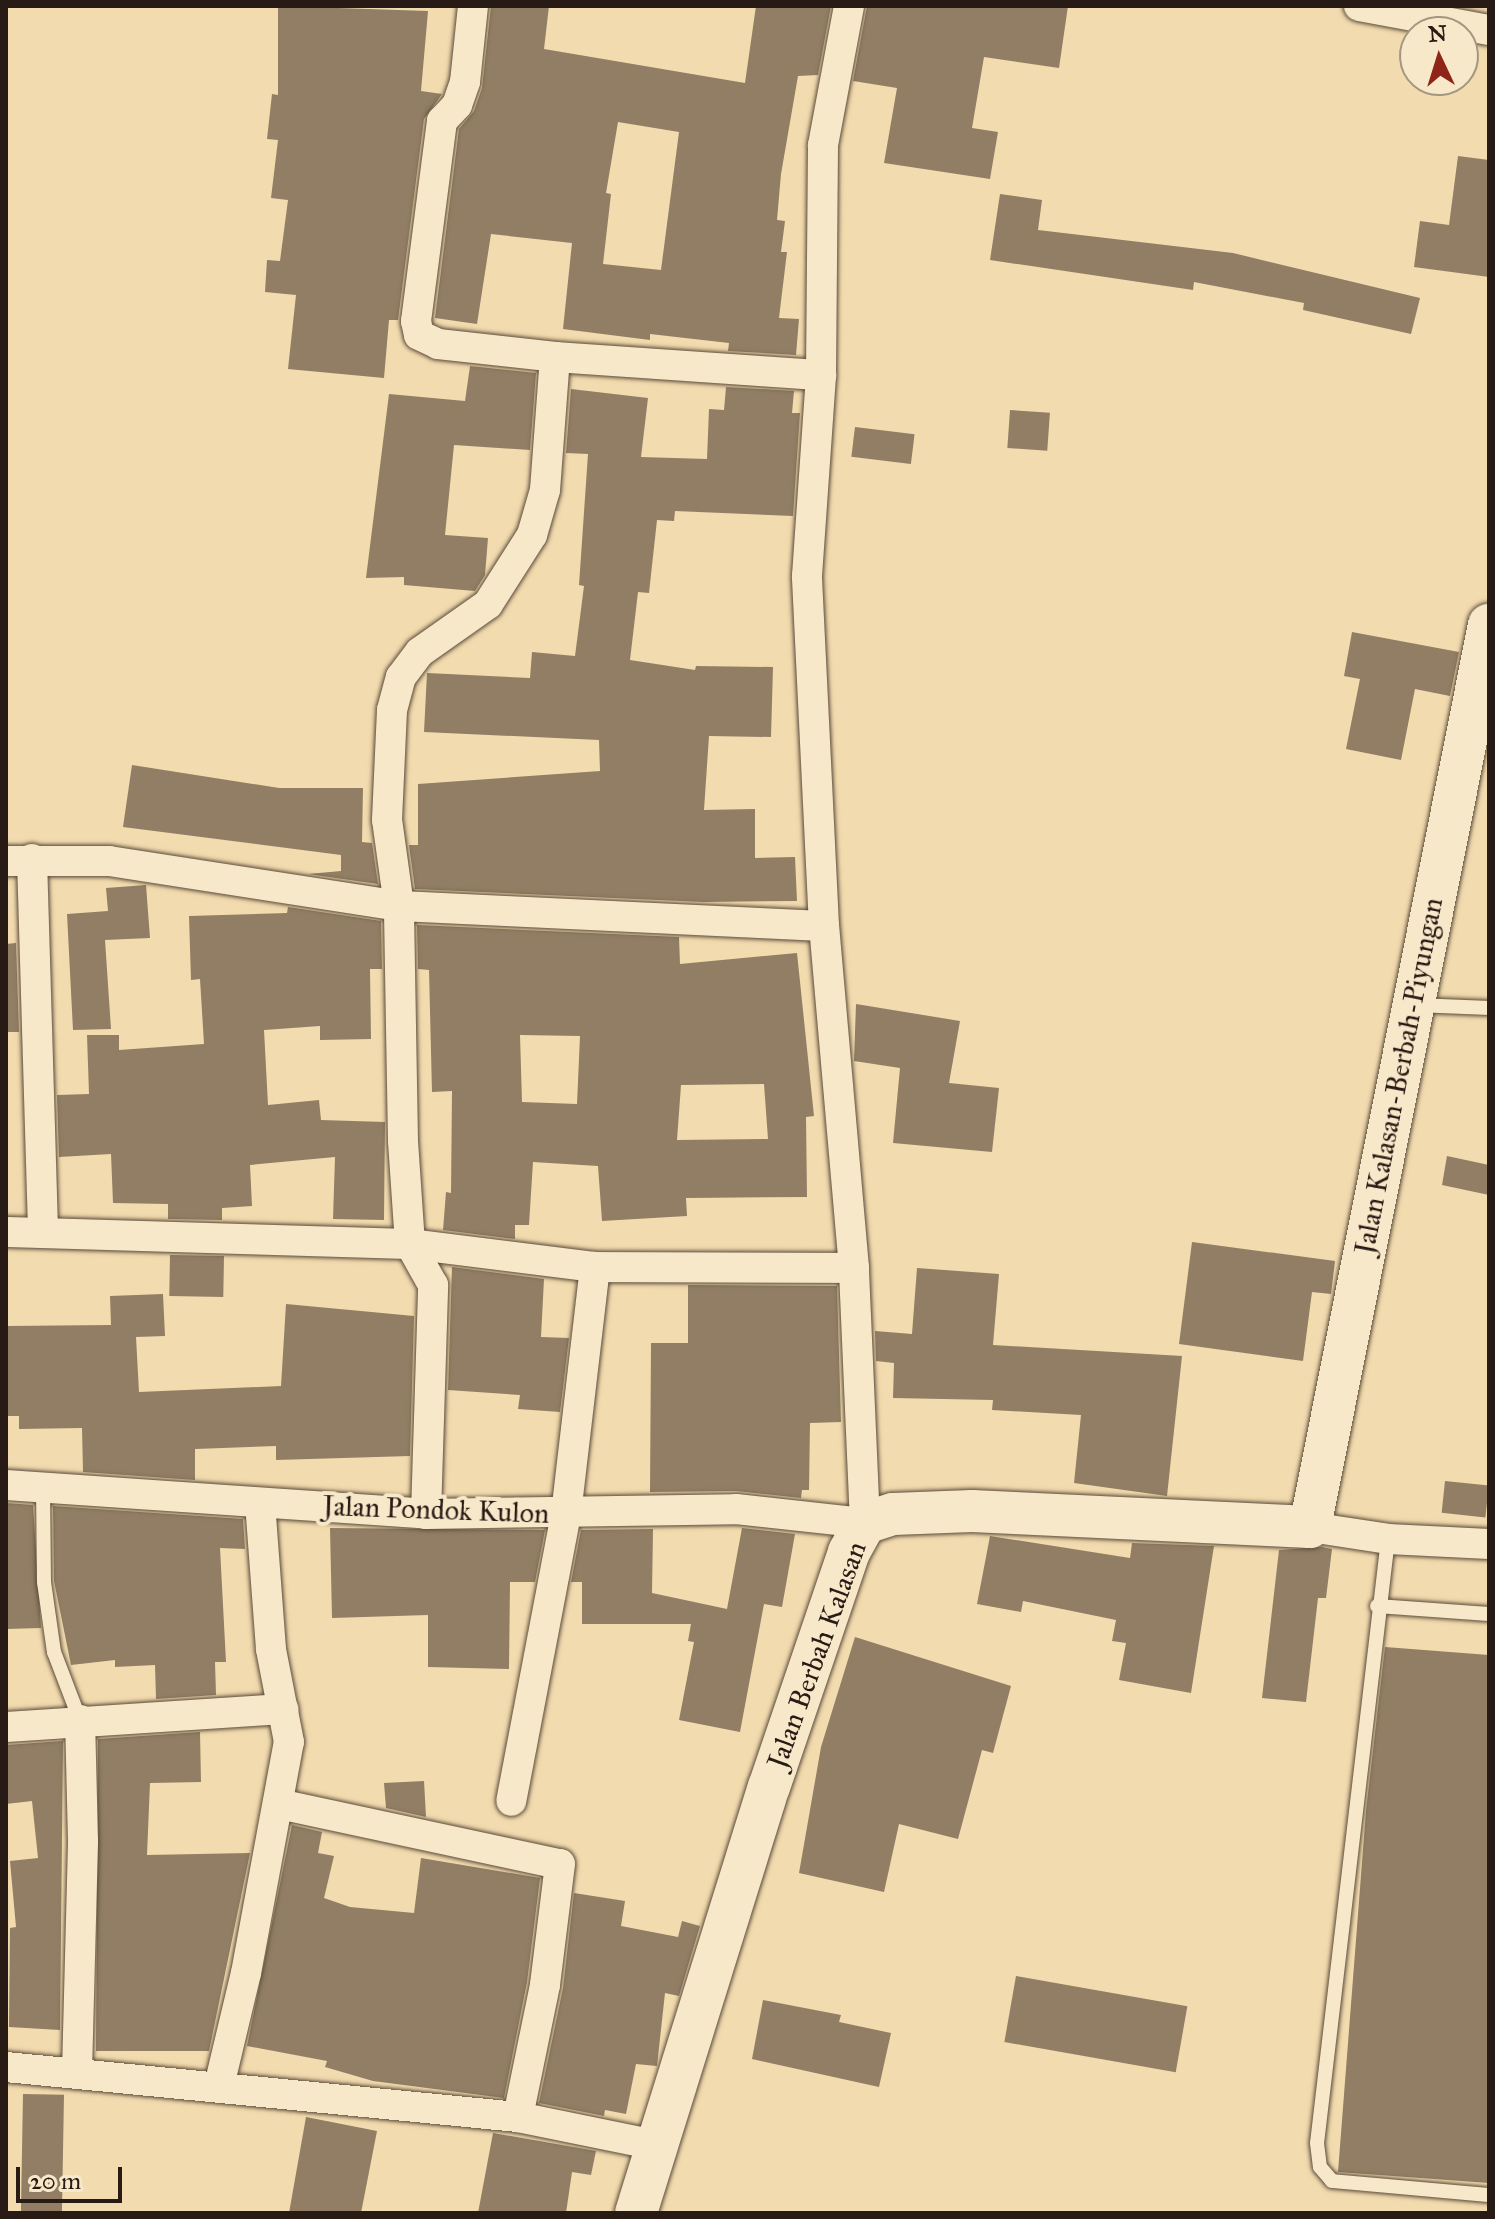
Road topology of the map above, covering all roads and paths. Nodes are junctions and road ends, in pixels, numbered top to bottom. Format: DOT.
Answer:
graph roads {
  1 [pos="473,6"];
  2 [pos="849,6"];
  3 [pos="1359,6"];
  4 [pos="1489,30"];
  5 [pos="555,357"];
  6 [pos="821,375"];
  7 [pos="1489,625"];
  8 [pos="19,860"];
  9 [pos="399,906"];
  10 [pos="824,926"];
  11 [pos="1412,1004"];
  12 [pos="1489,1008"];
  13 [pos="6,1232"];
  14 [pos="43,1232"];
  15 [pos="410,1244"];
  16 [pos="595,1267"];
  17 [pos="854,1268"];
  18 [pos="6,1485"];
  19 [pos="43,1487"];
  20 [pos="260,1503"];
  21 [pos="426,1514"];
  22 [pos="566,1514"];
  23 [pos="865,1523"];
  24 [pos="1310,1527"];
  25 [pos="1388,1539"];
  26 [pos="1489,1544"];
  27 [pos="1377,1606"];
  28 [pos="1489,1614"];
  29 [pos="283,1709"];
  30 [pos="80,1720"];
  31 [pos="6,1727"];
  32 [pos="511,1801"];
  33 [pos="279,1804"];
  34 [pos="6,2067"];
  35 [pos="77,2072"];
  36 [pos="219,2086"];
  37 [pos="518,2117"];
  38 [pos="656,2145"];
  39 [pos="1489,2195"];
  40 [pos="636,2213"];
  1 -- 5 [label="street"];
  2 -- 6 [label="street"];
  3 -- 4 [label="street"];
  5 -- 6 [label="street"];
  5 -- 9 [label="street"];
  6 -- 10 [label="street"];
  7 -- 11 [label="street, Jalan Kalasan-Berbah-Piyungan"];
  8 -- 9 [label="street"];
  8 -- 14 [label="street"];
  9 -- 10 [label="street"];
  9 -- 15 [label="street"];
  10 -- 17 [label="street"];
  11 -- 12 [label="lane"];
  11 -- 24 [label="street, Jalan Kalasan-Berbah-Piyungan"];
  13 -- 14 [label="street"];
  14 -- 15 [label="street"];
  15 -- 16 [label="street"];
  15 -- 21 [label="street"];
  16 -- 17 [label="street"];
  16 -- 22 [label="street"];
  17 -- 23 [label="street"];
  18 -- 19 [label="street, Jalan Pondok Kulon"];
  19 -- 20 [label="street, Jalan Pondok Kulon"];
  19 -- 30 [label="lane"];
  20 -- 21 [label="street, Jalan Pondok Kulon"];
  20 -- 29 [label="street"];
  21 -- 22 [label="street, Jalan Pondok Kulon"];
  22 -- 23 [label="street, Jalan Pondok Kulon"];
  22 -- 32 [label="street"];
  23 -- 24 [label="street, Jalan Berbah Kalasan"];
  23 -- 38 [label="street, Jalan Berbah Kalasan"];
  24 -- 25 [label="street"];
  25 -- 26 [label="street"];
  25 -- 27 [label="lane"];
  27 -- 28 [label="lane"];
  27 -- 39 [label="lane"];
  29 -- 30 [label="street"];
  29 -- 33 [label="street"];
  30 -- 31 [label="street"];
  30 -- 35 [label="street"];
  33 -- 36 [label="street"];
  33 -- 37 [label="street"];
  34 -- 35 [label="street"];
  35 -- 36 [label="street"];
  36 -- 37 [label="street"];
  37 -- 38 [label="street"];
  38 -- 40 [label="street, Jalan Berbah Kalasan"];
}
